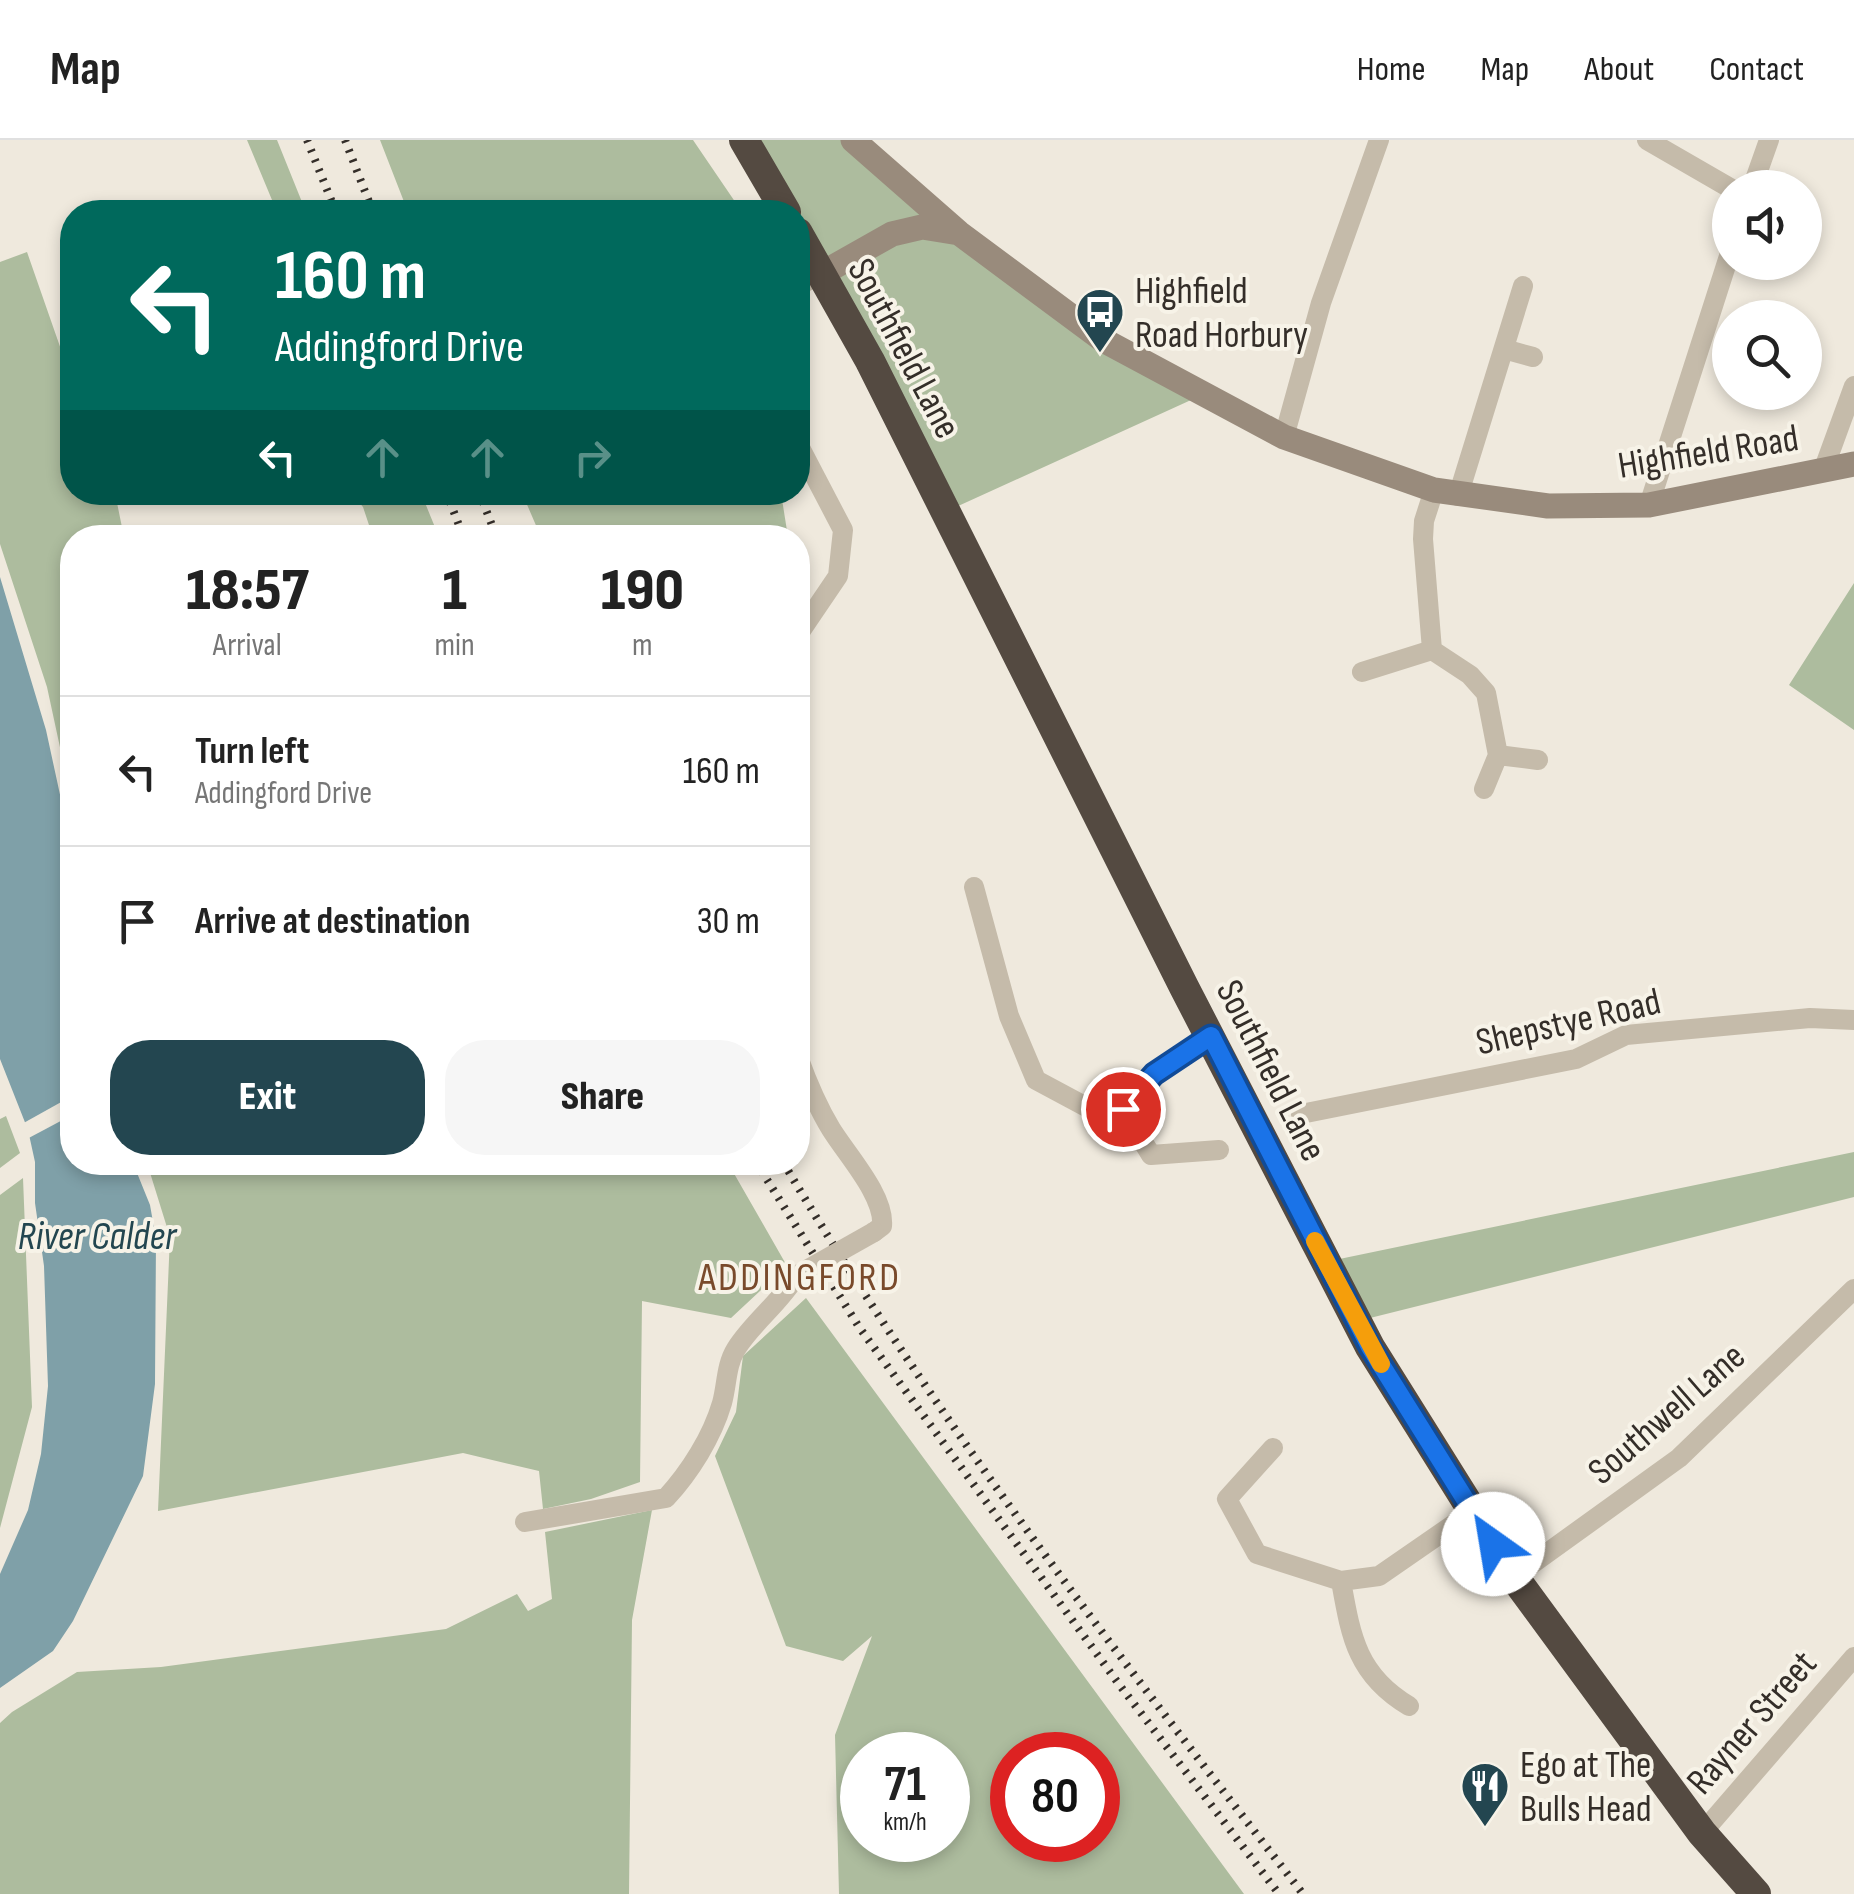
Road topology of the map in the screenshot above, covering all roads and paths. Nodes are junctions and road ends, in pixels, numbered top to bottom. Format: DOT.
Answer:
graph roads {
  1 [pos="744,140"];
  2 [pos="853,140"];
  3 [pos="1379,140"];
  4 [pos="1647,140"];
  5 [pos="1769,140"];
  6 [pos="1758,170"];
  7 [pos="1712,178"];
  8 [pos="779,200"];
  9 [pos="959,233"];
  10 [pos="810,279"];
  11 [pos="1721,280"];
  12 [pos="810,281"];
  13 [pos="1523,286"];
  14 [pos="1504,349"];
  15 [pos="1534,356"];
  16 [pos="1854,386"];
  17 [pos="1284,438"];
  18 [pos="1854,464"];
  19 [pos="810,467"];
  20 [pos="1823,471"];
  21 [pos="1446,493"];
  22 [pos="1649,505"];
  23 [pos="810,617"];
  24 [pos="1432,650"];
  25 [pos="1362,672"];
  26 [pos="1498,755"];
  27 [pos="1538,760"];
  28 [pos="1484,789"];
  29 [pos="974,888"];
  30 [pos="1854,1020"];
  31 [pos="1211,1036"];
  32 [pos="810,1090"];
  33 [pos="1123,1109"];
  34 [pos="1301,1114"];
  35 [pos="1219,1150"];
  36 [pos="1854,1289"];
  37 [pos="1272,1448"];
  38 [pos="1473,1511"];
  39 [pos="524,1522"];
  40 [pos="1514,1577"];
  41 [pos="1341,1580"];
  42 [pos="1854,1657"];
  43 [pos="1409,1706"];
  44 [pos="1702,1833"];
  45 [pos="1756,1894"];
  1 -- 8 [label="highway"];
  2 -- 9 [label="main road, Highfield Road"];
  3 -- 17 [label="street"];
  4 -- 7 [label="street"];
  5 -- 6 [label="street"];
  9 -- 10 [label="main road"];
  9 -- 17 [label="main road, Highfield Road"];
  11 -- 22 [label="street"];
  12 -- 31 [label="highway, Southfield Lane"];
  13 -- 14 [label="street"];
  14 -- 15 [label="street"];
  14 -- 21 [label="street"];
  16 -- 20 [label="street"];
  17 -- 21 [label="main road, Highfield Road"];
  18 -- 20 [label="main road, Highfield Road"];
  19 -- 23 [label="street"];
  20 -- 22 [label="main road, Highfield Road"];
  21 -- 22 [label="main road, Highfield Road"];
  21 -- 24 [label="street"];
  24 -- 25 [label="street"];
  24 -- 26 [label="street"];
  26 -- 27 [label="street"];
  26 -- 28 [label="street"];
  29 -- 33 [label="street"];
  30 -- 34 [label="street, Shepstye Road"];
  31 -- 33 [label="street"];
  31 -- 38 [label="highway, Southfield Lane"];
  32 -- 39 [label="street, bridge"];
  33 -- 35 [label="street"];
  36 -- 40 [label="street, Southwell Lane"];
  37 -- 41 [label="street"];
  38 -- 40 [label="highway, Southfield Lane"];
  38 -- 41 [label="street"];
  40 -- 44 [label="highway, Southfield Lane"];
  41 -- 43 [label="street"];
  42 -- 44 [label="street, Rayner Street"];
  44 -- 45 [label="highway, Southfield Lane"];
}
